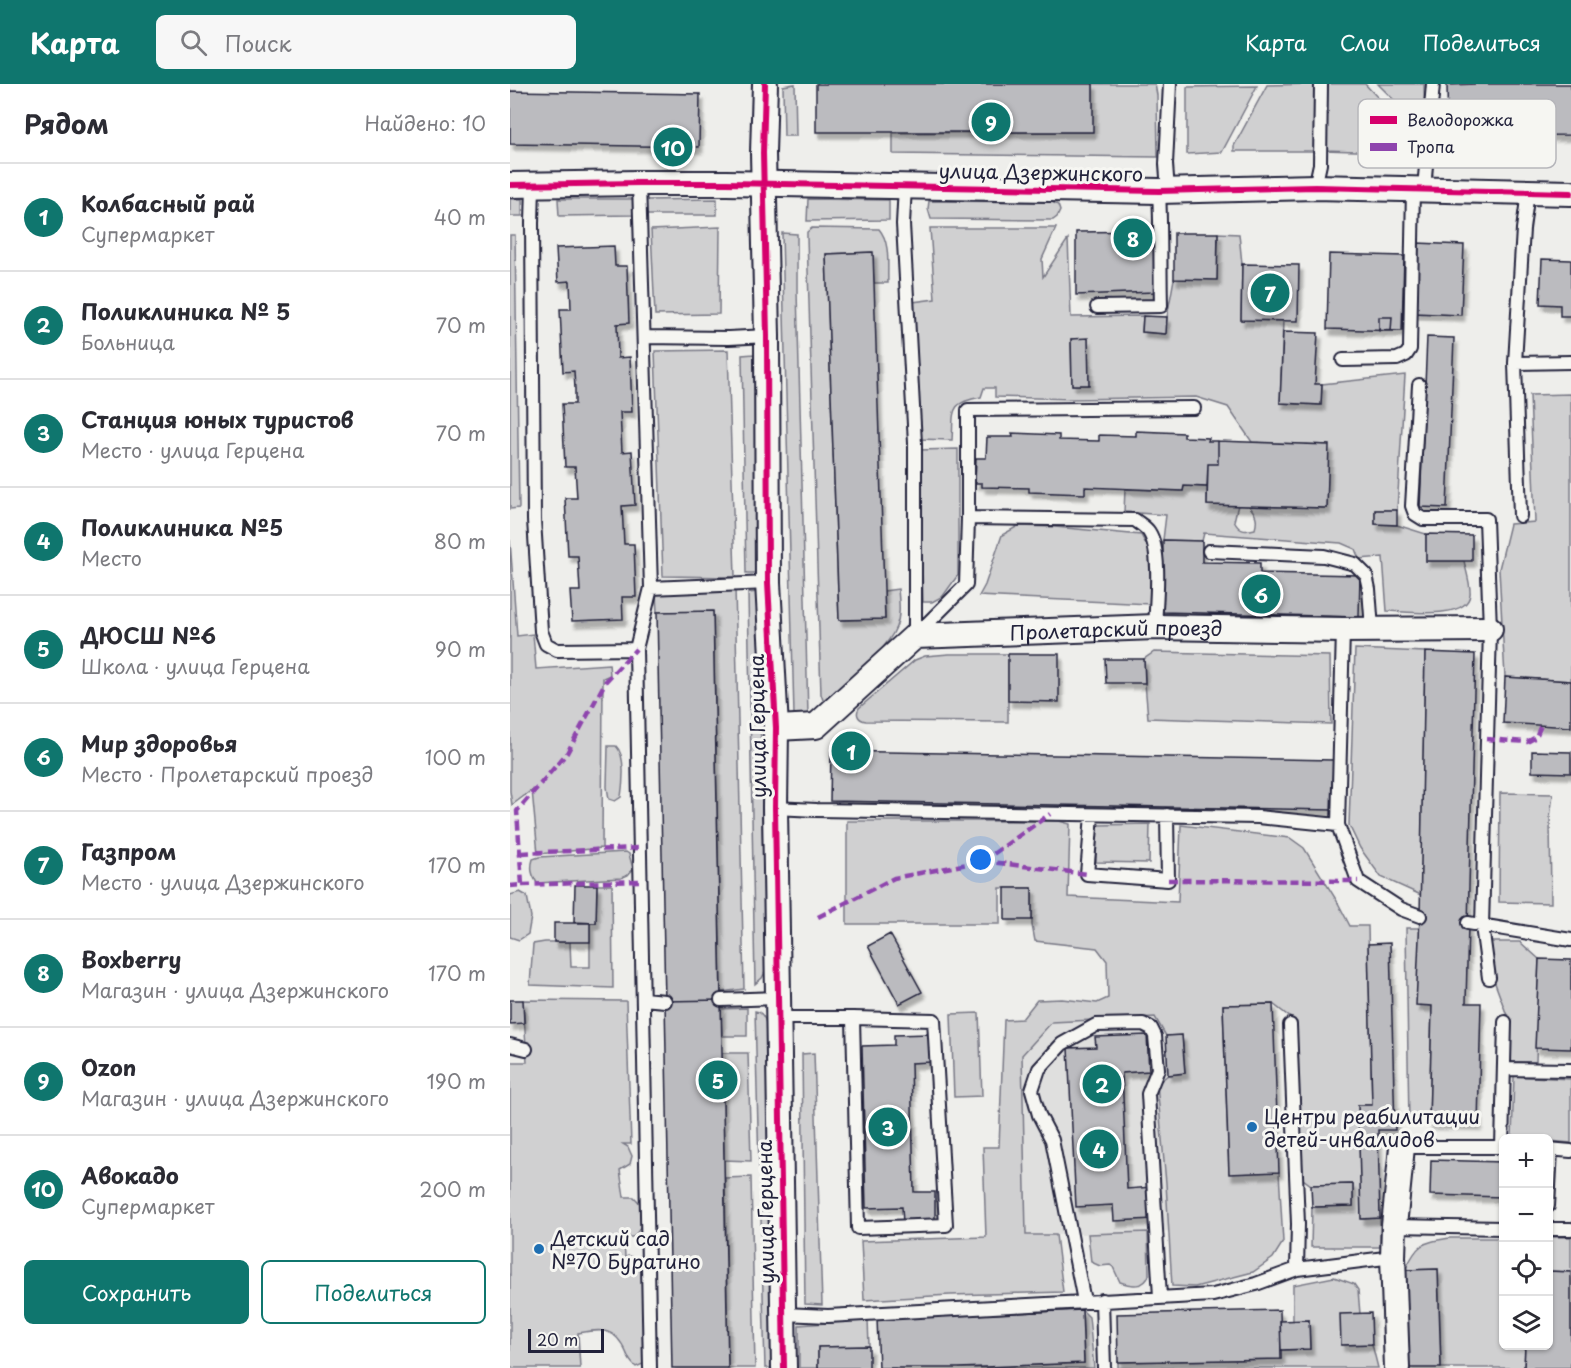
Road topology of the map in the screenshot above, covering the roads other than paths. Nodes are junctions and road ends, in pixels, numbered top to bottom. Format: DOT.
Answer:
graph roads {
  1 [pos="765,84"];
  2 [pos="1170,84"];
  3 [pos="1322,84"];
  4 [pos="1433,84"];
  5 [pos="1431,99"];
  6 [pos="1422,168"];
  7 [pos="639,183"];
  8 [pos="521,185"];
  9 [pos="764,185"];
  10 [pos="905,186"];
  11 [pos="1315,187"];
  12 [pos="1419,188"];
  13 [pos="1164,191"];
  14 [pos="1528,192"];
  15 [pos="1571,193"];
  16 [pos="1097,307"];
  17 [pos="767,336"];
  18 [pos="644,337"];
  19 [pos="1343,360"];
  20 [pos="1571,362"];
  21 [pos="1515,363"];
  22 [pos="1419,385"];
  23 [pos="1194,408"];
  24 [pos="1520,516"];
  25 [pos="968,518"];
  26 [pos="1209,551"];
  27 [pos="768,583"];
  28 [pos="651,588"];
  29 [pos="1155,627"];
  30 [pos="1372,629"];
  31 [pos="1490,629"];
  32 [pos="1343,630"];
  33 [pos="915,636"];
  34 [pos="636,649"];
  35 [pos="776,728"];
  36 [pos="775,808"];
  37 [pos="1092,815"];
  38 [pos="1167,815"];
  39 [pos="1338,825"];
  40 [pos="1420,916"];
  41 [pos="1468,923"];
  42 [pos="1482,926"];
  43 [pos="1571,940"];
  44 [pos="1489,978"];
  45 [pos="643,999"];
  46 [pos="721,1000"];
  47 [pos="665,1001"];
  48 [pos="778,1008"];
  49 [pos="853,1018"];
  50 [pos="1505,1022"];
  51 [pos="1290,1025"];
  52 [pos="510,1045"];
  53 [pos="526,1049"];
  54 [pos="1504,1069"];
  55 [pos="1571,1070"];
  56 [pos="1503,1134"];
  57 [pos="1402,1147"];
  58 [pos="1499,1147"];
  59 [pos="1553,1150"];
  60 [pos="1571,1151"];
  61 [pos="1394,1226"];
  62 [pos="1499,1228"];
  63 [pos="1553,1229"];
  64 [pos="1571,1229"];
  65 [pos="1393,1257"];
  66 [pos="1297,1269"];
  67 [pos="1160,1297"];
  68 [pos="1102,1300"];
  69 [pos="1084,1301"];
  70 [pos="784,1314"];
  71 [pos="650,1368"];
  72 [pos="784,1368"];
  73 [pos="1104,1368"];
  74 [pos="1397,1368"];
  1 -- 9 [label="street, улица Герцена"];
  2 -- 13 [label="lane"];
  3 -- 11 [label="lane"];
  4 -- 5 [label="lane"];
  6 -- 12 [label="lane"];
  7 -- 8 [label="street, улица Дзержинского"];
  7 -- 9 [label="street, улица Дзержинского"];
  7 -- 18 [label="lane"];
  8 -- 34 [label="lane"];
  9 -- 10 [label="street, улица Дзержинского"];
  9 -- 17 [label="street, улица Герцена"];
  10 -- 13 [label="street, улица Дзержинского"];
  10 -- 33 [label="lane"];
  11 -- 12 [label="street, улица Дзержинского"];
  11 -- 13 [label="street, улица Дзержинского"];
  12 -- 14 [label="street, улица Дзержинского"];
  12 -- 19 [label="lane"];
  13 -- 16 [label="lane"];
  14 -- 15 [label="street, улица Дзержинского"];
  14 -- 21 [label="lane"];
  17 -- 18 [label="lane"];
  17 -- 27 [label="street, улица Герцена"];
  18 -- 28 [label="lane"];
  20 -- 21 [label="lane"];
  21 -- 24 [label="lane"];
  22 -- 31 [label="lane"];
  23 -- 25 [label="lane"];
  25 -- 29 [label="lane"];
  25 -- 33 [label="lane"];
  26 -- 30 [label="lane"];
  27 -- 28 [label="lane"];
  27 -- 35 [label="street, улица Герцена"];
  28 -- 34 [label="lane"];
  29 -- 32 [label="street, Пролетарский проезд"];
  29 -- 33 [label="street, Пролетарский проезд"];
  30 -- 31 [label="street, Пролетарский проезд"];
  30 -- 32 [label="street, Пролетарский проезд"];
  31 -- 42 [label="lane"];
  32 -- 39 [label="lane"];
  33 -- 35 [label="street"];
  34 -- 45 [label="lane"];
  35 -- 36 [label="street, улица Герцена"];
  36 -- 37 [label="lane"];
  36 -- 48 [label="street, улица Герцена"];
  37 -- 38 [label="lane"];
  37 -- 38 [label="lane"];
  38 -- 39 [label="lane"];
  39 -- 40 [label="lane"];
  41 -- 42 [label="lane"];
  42 -- 43 [label="lane"];
  42 -- 44 [label="lane"];
  45 -- 47 [label="lane"];
  45 -- 71 [label="lane"];
  46 -- 48 [label="lane"];
  48 -- 49 [label="lane"];
  48 -- 70 [label="street, улица Герцена"];
  49 -- 49 [label="lane"];
  50 -- 54 [label="lane"];
  51 -- 66 [label="lane"];
  52 -- 53 [label="lane"];
  54 -- 55 [label="lane"];
  54 -- 56 [label="lane"];
  57 -- 58 [label="lane"];
  57 -- 61 [label="street"];
  59 -- 60 [label="lane"];
  61 -- 62 [label="lane"];
  61 -- 65 [label="street"];
  63 -- 64 [label="lane"];
  65 -- 66 [label="lane"];
  65 -- 74 [label="street"];
  66 -- 67 [label="lane"];
  67 -- 68 [label="lane"];
  67 -- 69 [label="lane"];
  68 -- 69 [label="lane"];
  68 -- 73 [label="lane"];
  69 -- 70 [label="lane"];
  70 -- 72 [label="street, улица Герцена"];
}
